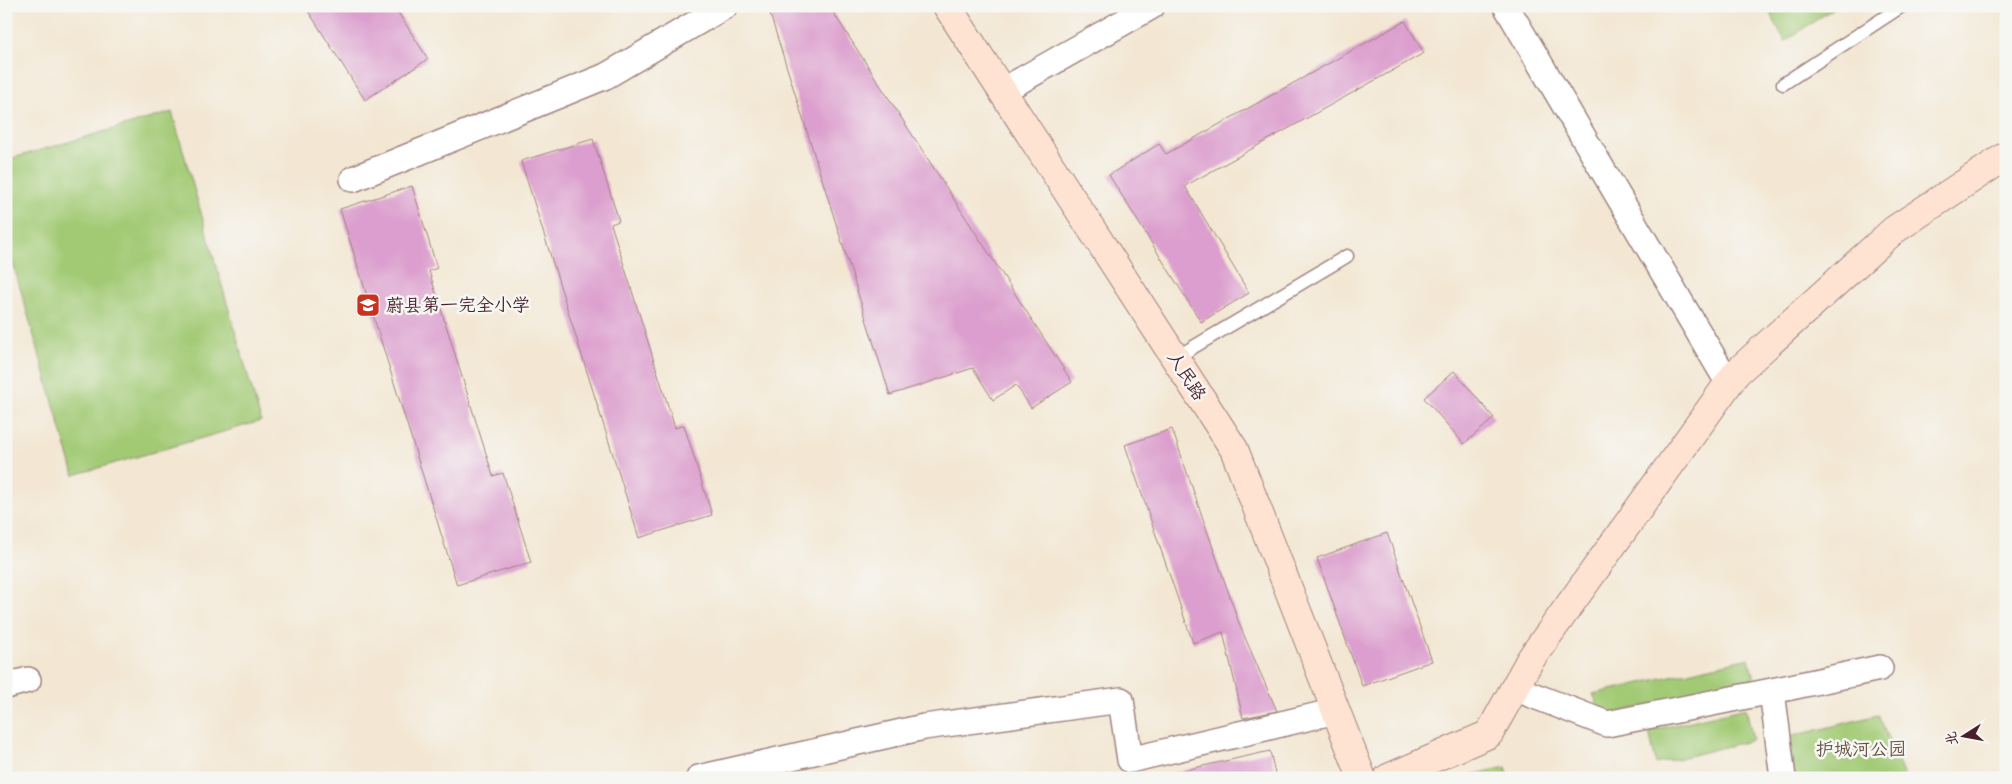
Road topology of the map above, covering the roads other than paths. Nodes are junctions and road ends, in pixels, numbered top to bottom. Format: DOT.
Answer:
graph roads {
  1 [pos="725,6"];
  2 [pos="947,6"];
  3 [pos="1152,6"];
  4 [pos="1506,6"];
  5 [pos="1902,6"];
  6 [pos="1784,84"];
  7 [pos="1002,91"];
  8 [pos="2006,156"];
  9 [pos="353,179"];
  10 [pos="1347,256"];
  11 [pos="1175,358"];
  12 [pos="1729,384"];
  13 [pos="1880,668"];
  14 [pos="1514,688"];
  15 [pos="1772,691"];
  16 [pos="1336,711"];
  17 [pos="699,778"];
  18 [pos="1362,778"];
  19 [pos="1388,778"];
  20 [pos="1783,778"];
  1 -- 9 [label="street"];
  2 -- 7 [label="street, 人民路"];
  3 -- 7 [label="street"];
  4 -- 12 [label="street"];
  5 -- 6 [label="lane"];
  7 -- 11 [label="street, 人民路"];
  8 -- 12 [label="street"];
  10 -- 11 [label="lane"];
  11 -- 16 [label="street, 人民路"];
  12 -- 14 [label="street"];
  13 -- 15 [label="street"];
  14 -- 15 [label="street"];
  14 -- 19 [label="street"];
  15 -- 20 [label="street"];
  16 -- 17 [label="street"];
  16 -- 18 [label="street, 人民路"];
}
